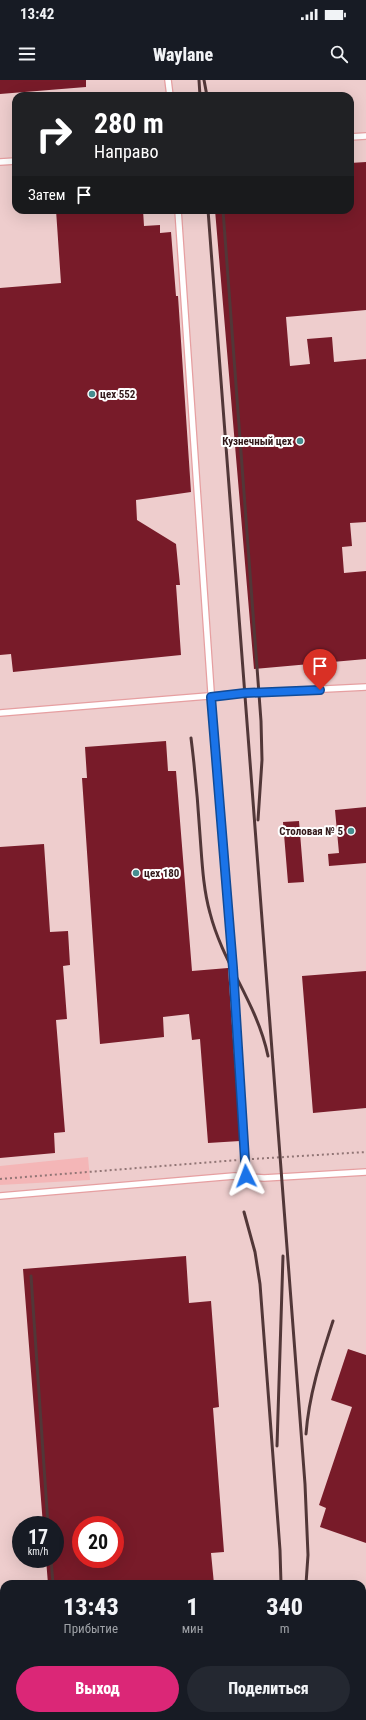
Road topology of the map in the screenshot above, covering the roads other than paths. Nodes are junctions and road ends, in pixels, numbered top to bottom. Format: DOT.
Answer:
graph roads {
  1 [pos="168,80"];
  2 [pos="170,92"];
  3 [pos="366,136"];
  4 [pos="354,137"];
  5 [pos="12,161"];
  6 [pos="0,162"];
  7 [pos="178,214"];
  8 [pos="366,687"];
  9 [pos="211,697"];
  10 [pos="0,713"];
  11 [pos="366,1172"];
  12 [pos="246,1176"];
  13 [pos="0,1196"];
  1 -- 2 [label="lane"];
  3 -- 4 [label="lane"];
  5 -- 6 [label="lane"];
  7 -- 9 [label="lane"];
  8 -- 9 [label="lane"];
  9 -- 10 [label="lane"];
  9 -- 12 [label="lane"];
  11 -- 12 [label="lane"];
  12 -- 13 [label="lane"];
}
